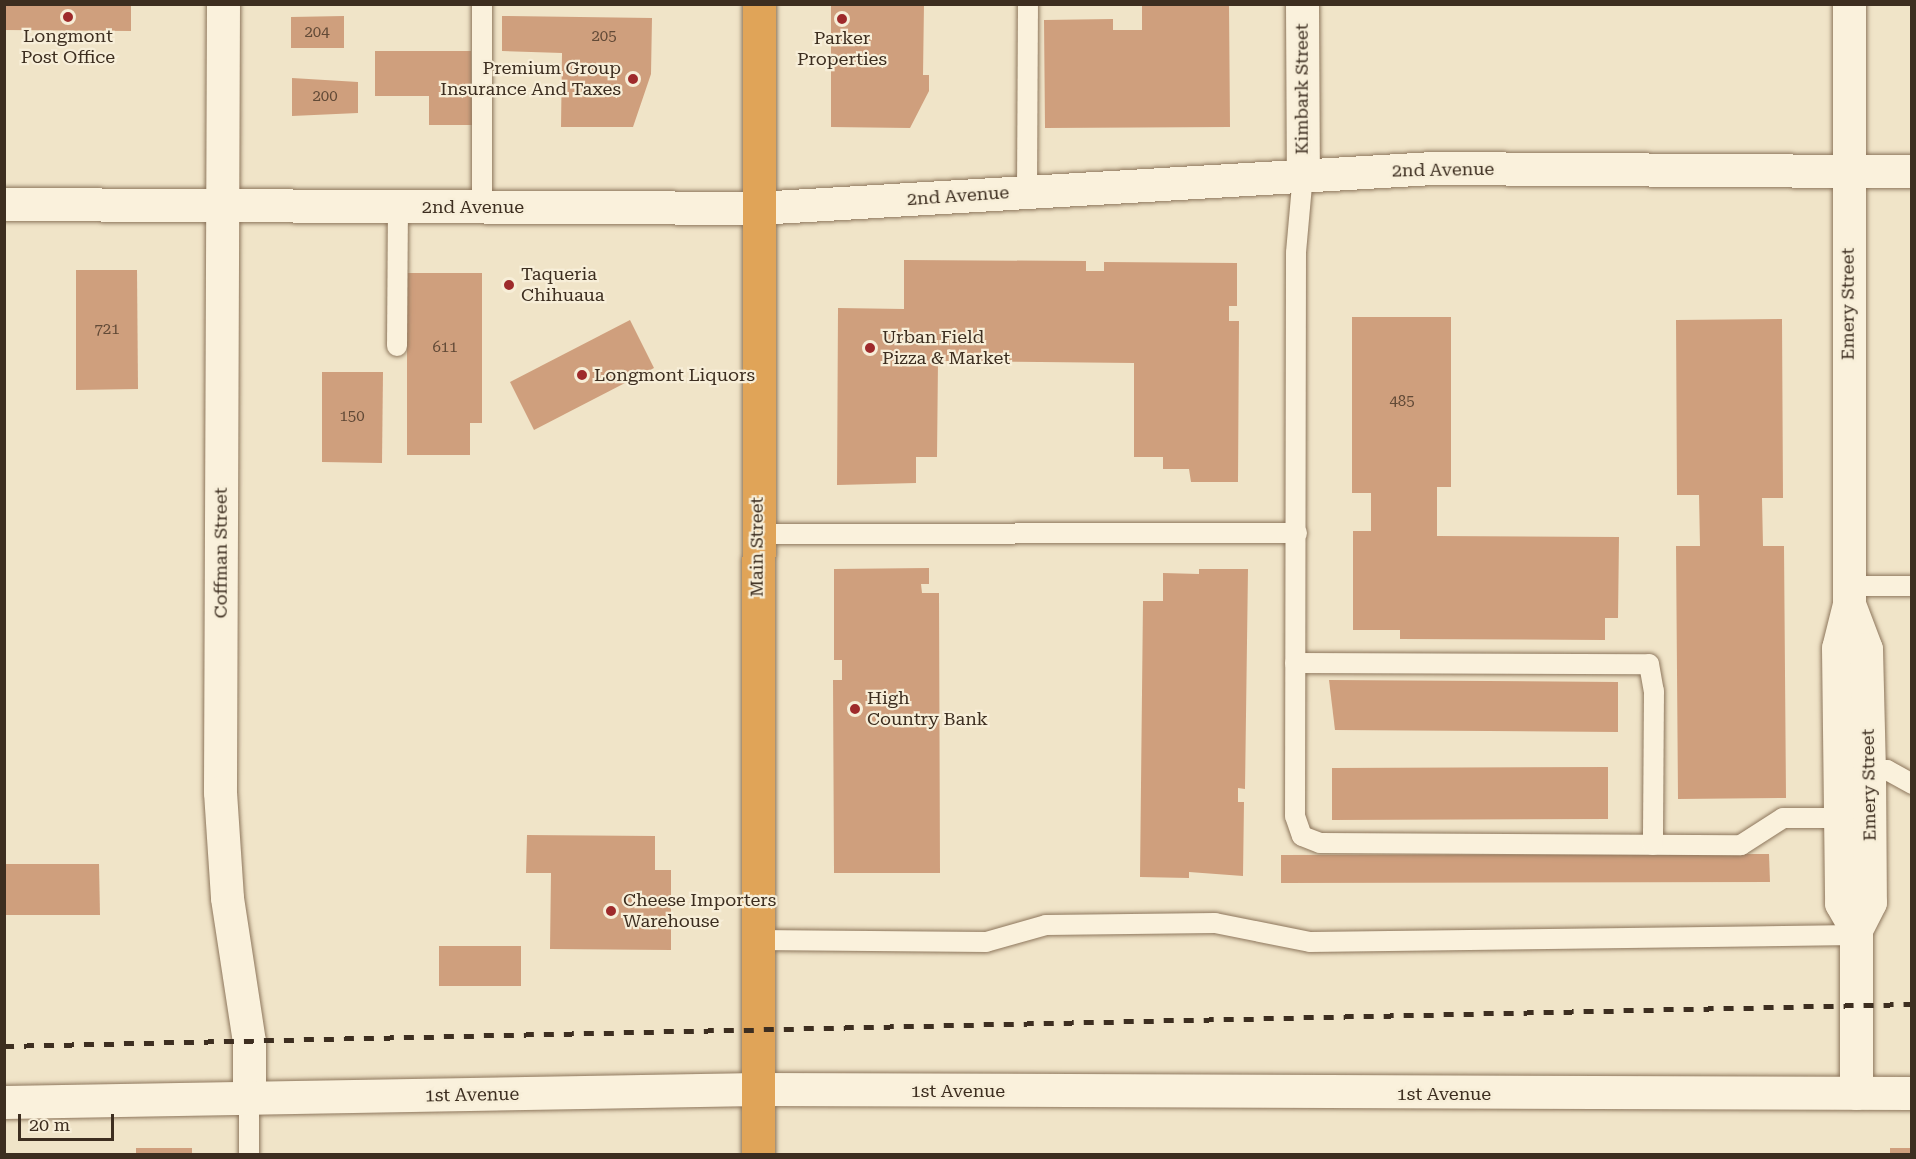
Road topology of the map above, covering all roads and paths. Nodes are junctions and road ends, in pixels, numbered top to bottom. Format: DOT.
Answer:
graph roads {
  1 [pos="223,4"];
  2 [pos="482,4"];
  3 [pos="759,4"];
  4 [pos="1028,4"];
  5 [pos="1302,4"];
  6 [pos="1850,4"];
  7 [pos="1847,170"];
  8 [pos="1911,171"];
  9 [pos="1303,174"];
  10 [pos="1027,192"];
  11 [pos="4,204"];
  12 [pos="222,206"];
  13 [pos="398,207"];
  14 [pos="482,207"];
  15 [pos="757,208"];
  16 [pos="397,346"];
  17 [pos="1297,533"];
  18 [pos="757,534"];
  19 [pos="1911,586"];
  20 [pos="1849,595"];
  21 [pos="1295,663"];
  22 [pos="1869,770"];
  23 [pos="1911,784"];
  24 [pos="1840,818"];
  25 [pos="1653,845"];
  26 [pos="1856,932"];
  27 [pos="756,940"];
  28 [pos="758,1089"];
  29 [pos="1911,1092"];
  30 [pos="1856,1093"];
  31 [pos="249,1100"];
  32 [pos="4,1102"];
  33 [pos="249,1155"];
  34 [pos="758,1155"];
  1 -- 12 [label="street, Coffman Street"];
  2 -- 14 [label="lane"];
  3 -- 15 [label="highway, Main Street"];
  4 -- 10 [label="lane"];
  5 -- 9 [label="street, Kimbark Street"];
  6 -- 7 [label="street, Emery Street"];
  7 -- 8 [label="street, 2nd Avenue"];
  7 -- 9 [label="street, 2nd Avenue"];
  7 -- 20 [label="street, Emery Street"];
  9 -- 10 [label="street, 2nd Avenue"];
  9 -- 17 [label="lane"];
  10 -- 15 [label="street, 2nd Avenue"];
  11 -- 12 [label="street, 2nd Avenue"];
  12 -- 13 [label="street, 2nd Avenue"];
  12 -- 31 [label="street, Coffman Street"];
  13 -- 14 [label="street, 2nd Avenue"];
  13 -- 16 [label="lane"];
  14 -- 15 [label="street, 2nd Avenue"];
  15 -- 18 [label="highway, Main Street"];
  17 -- 18 [label="lane"];
  17 -- 21 [label="lane"];
  18 -- 27 [label="highway, Main Street"];
  19 -- 20 [label="lane"];
  20 -- 22 [label="street, Emery Street"];
  20 -- 24 [label="street, Emery Street"];
  21 -- 25 [label="lane"];
  21 -- 25 [label="lane"];
  22 -- 23 [label="lane"];
  22 -- 26 [label="street, Emery Street"];
  24 -- 25 [label="lane"];
  24 -- 26 [label="street, Emery Street"];
  26 -- 27 [label="lane"];
  26 -- 30 [label="street, Emery Street"];
  27 -- 28 [label="highway, Main Street"];
  28 -- 30 [label="street, 1st Avenue"];
  28 -- 31 [label="street, 1st Avenue"];
  28 -- 34 [label="highway, Main Street"];
  29 -- 30 [label="street, 1st Avenue"];
  31 -- 32 [label="street, 1st Avenue"];
  31 -- 33 [label="lane"];
}
